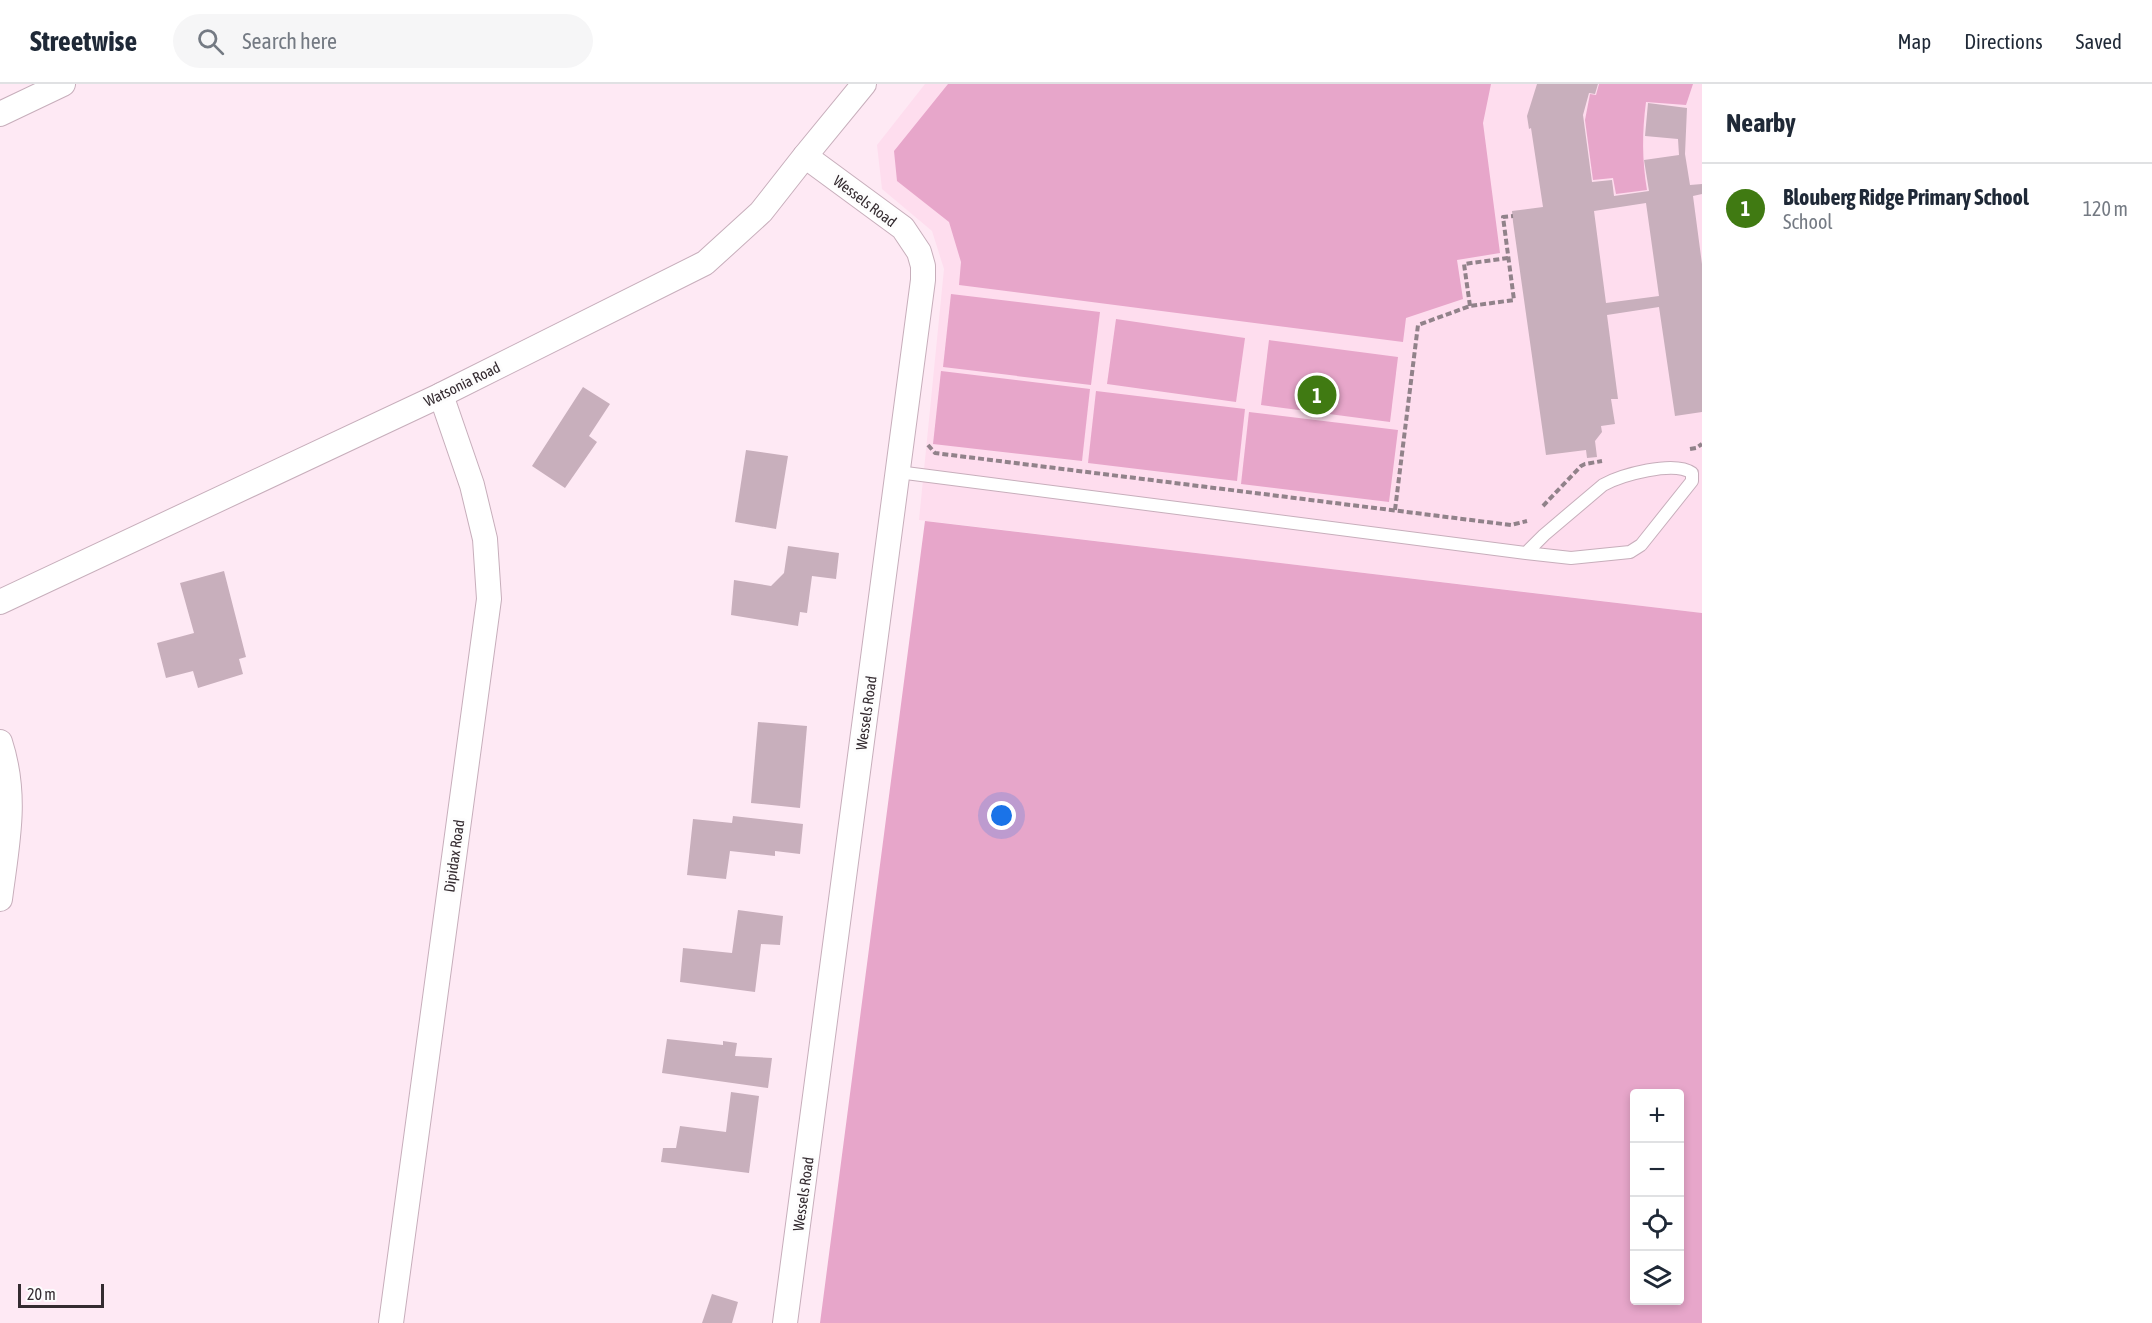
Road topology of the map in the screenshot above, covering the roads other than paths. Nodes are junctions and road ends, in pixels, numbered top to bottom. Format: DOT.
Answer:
graph roads {
  1 [pos="63,84"];
  2 [pos="864,84"];
  3 [pos="0,114"];
  4 [pos="804,156"];
  5 [pos="441,395"];
  6 [pos="898,472"];
  7 [pos="1526,553"];
  8 [pos="0,602"];
  9 [pos="0,742"];
  10 [pos="0,898"];
  11 [pos="391,1323"];
  12 [pos="785,1323"];
  1 -- 3 [label="street"];
  2 -- 4 [label="street, Watsonia Road"];
  4 -- 5 [label="street, Watsonia Road"];
  4 -- 6 [label="street, Wessels Road"];
  5 -- 8 [label="street, Watsonia Road"];
  5 -- 11 [label="street, Dipidax Road"];
  6 -- 7 [label="lane"];
  6 -- 12 [label="street, Wessels Road"];
  7 -- 7 [label="lane"];
  9 -- 10 [label="street"];
}
